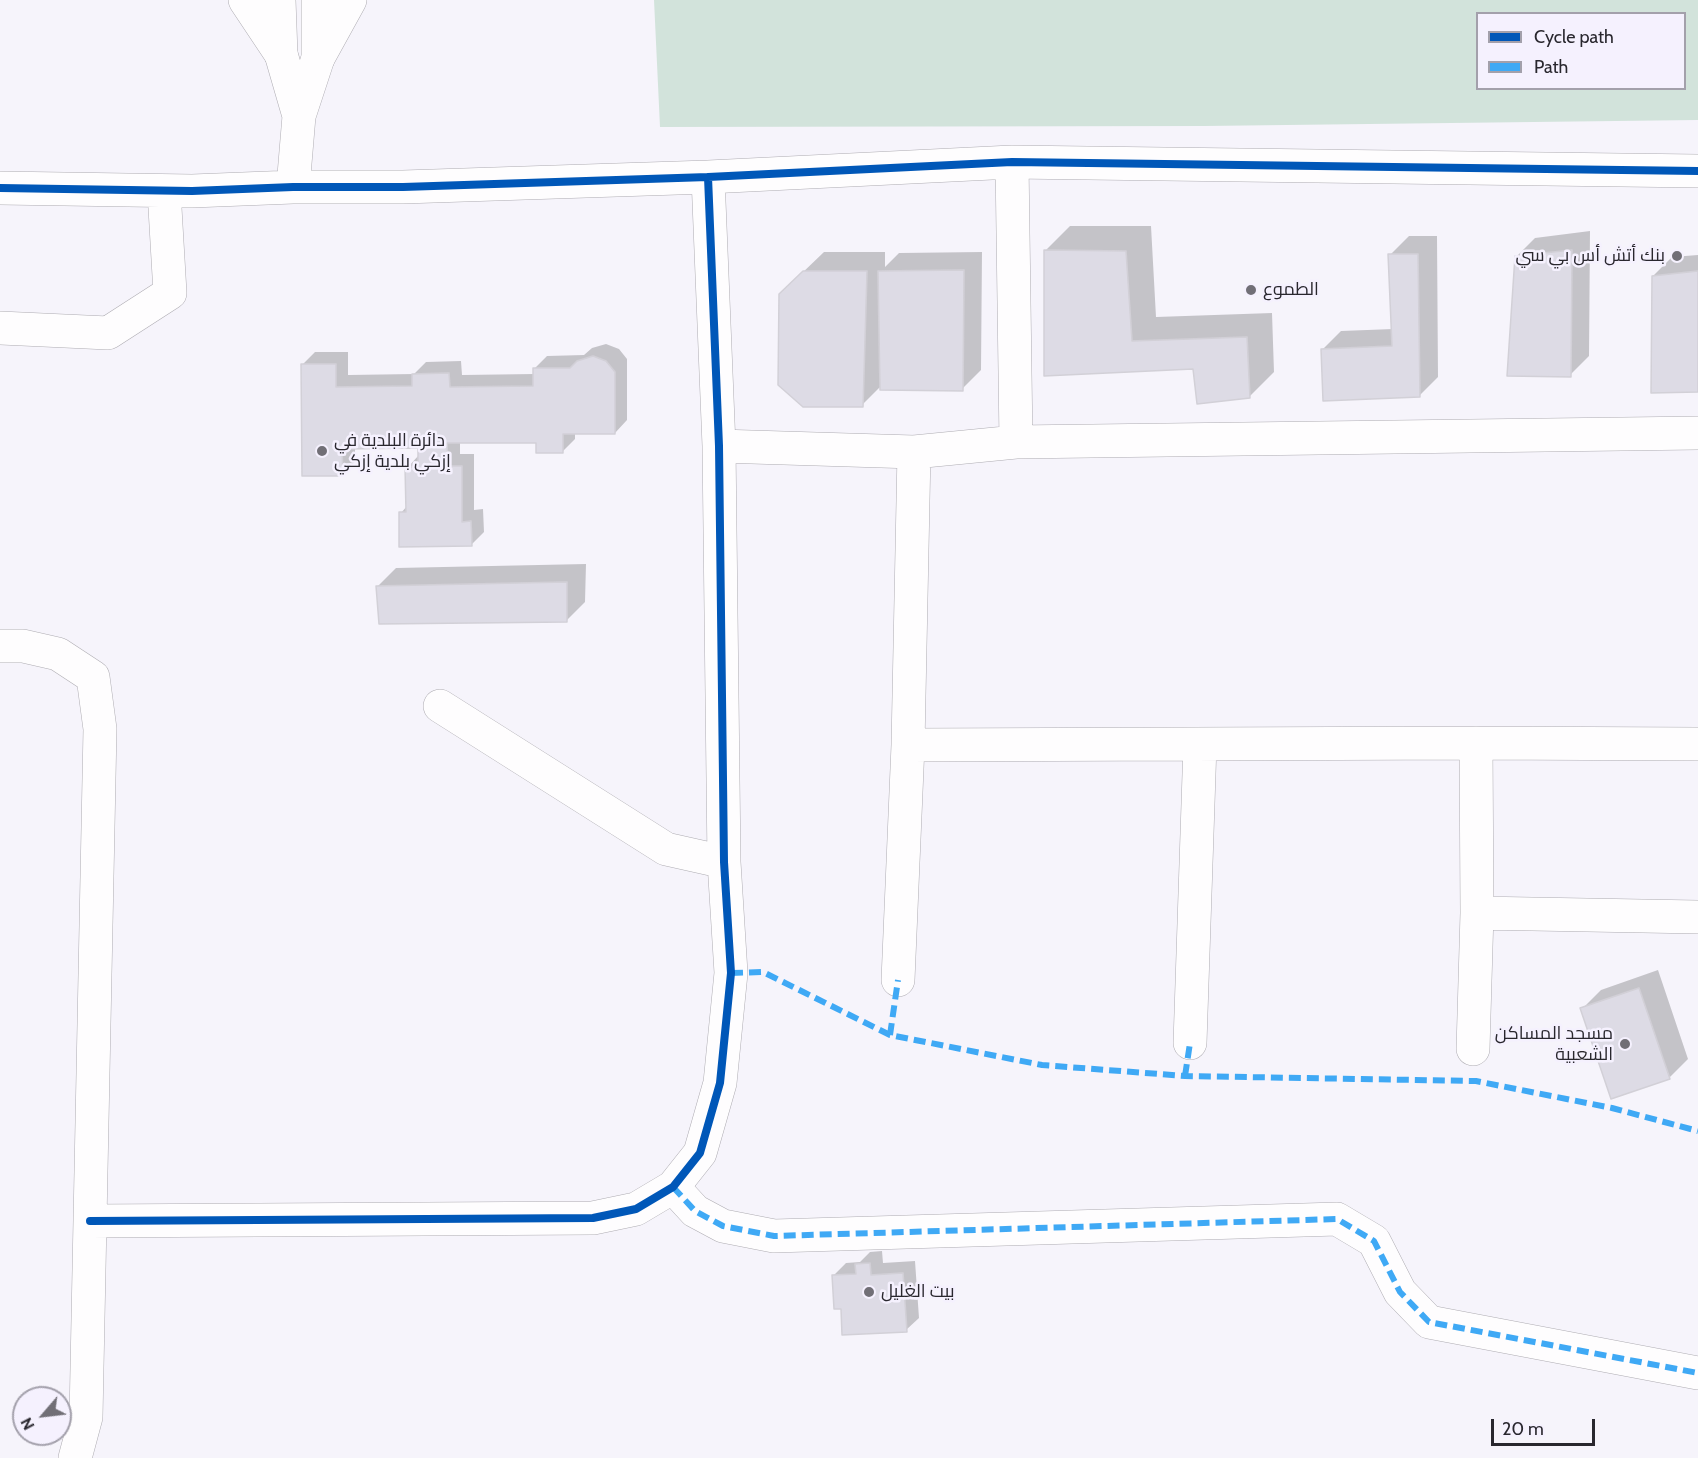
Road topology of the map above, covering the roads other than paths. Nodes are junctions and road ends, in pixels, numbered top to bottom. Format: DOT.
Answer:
graph roads {
  1 [pos="245,0"];
  2 [pos="279,0"];
  3 [pos="318,0"];
  4 [pos="350,0"];
  5 [pos="281,54"];
  6 [pos="318,58"];
  7 [pos="299,116"];
  8 [pos="1012,162"];
  9 [pos="1698,171"];
  10 [pos="708,177"];
  11 [pos="293,187"];
  12 [pos="0,188"];
  13 [pos="164,191"];
  14 [pos="0,328"];
  15 [pos="1698,434"];
  16 [pos="1016,442"];
  17 [pos="719,447"];
  18 [pos="914,452"];
  19 [pos="0,646"];
  20 [pos="440,706"];
  21 [pos="1476,743"];
  22 [pos="1200,744"];
  23 [pos="1698,744"];
  24 [pos="908,745"];
  25 [pos="724,862"];
  26 [pos="1477,913"];
  27 [pos="1698,916"];
  28 [pos="898,980"];
  29 [pos="1190,1043"];
  30 [pos="1473,1048"];
  31 [pos="674,1187"];
  32 [pos="90,1221"];
  33 [pos="1698,1374"];
  34 [pos="75,1458"];
  1 -- 5 [label="street"];
  2 -- 5 [label="street"];
  3 -- 6 [label="street"];
  4 -- 6 [label="street"];
  5 -- 7 [label="street"];
  6 -- 7 [label="street"];
  7 -- 11 [label="street"];
  8 -- 9 [label="street"];
  8 -- 10 [label="street"];
  8 -- 16 [label="street"];
  10 -- 11 [label="street"];
  10 -- 17 [label="street"];
  11 -- 13 [label="street"];
  12 -- 13 [label="street"];
  13 -- 14 [label="street"];
  15 -- 16 [label="street"];
  16 -- 18 [label="street"];
  17 -- 18 [label="street"];
  17 -- 25 [label="street"];
  18 -- 24 [label="street"];
  19 -- 32 [label="street"];
  20 -- 25 [label="street"];
  21 -- 22 [label="street"];
  21 -- 23 [label="street"];
  21 -- 26 [label="street"];
  22 -- 24 [label="street"];
  22 -- 29 [label="street"];
  24 -- 28 [label="street"];
  25 -- 31 [label="street"];
  26 -- 27 [label="street"];
  26 -- 30 [label="street"];
  31 -- 32 [label="street"];
  31 -- 33 [label="street"];
  32 -- 34 [label="street"];
}
